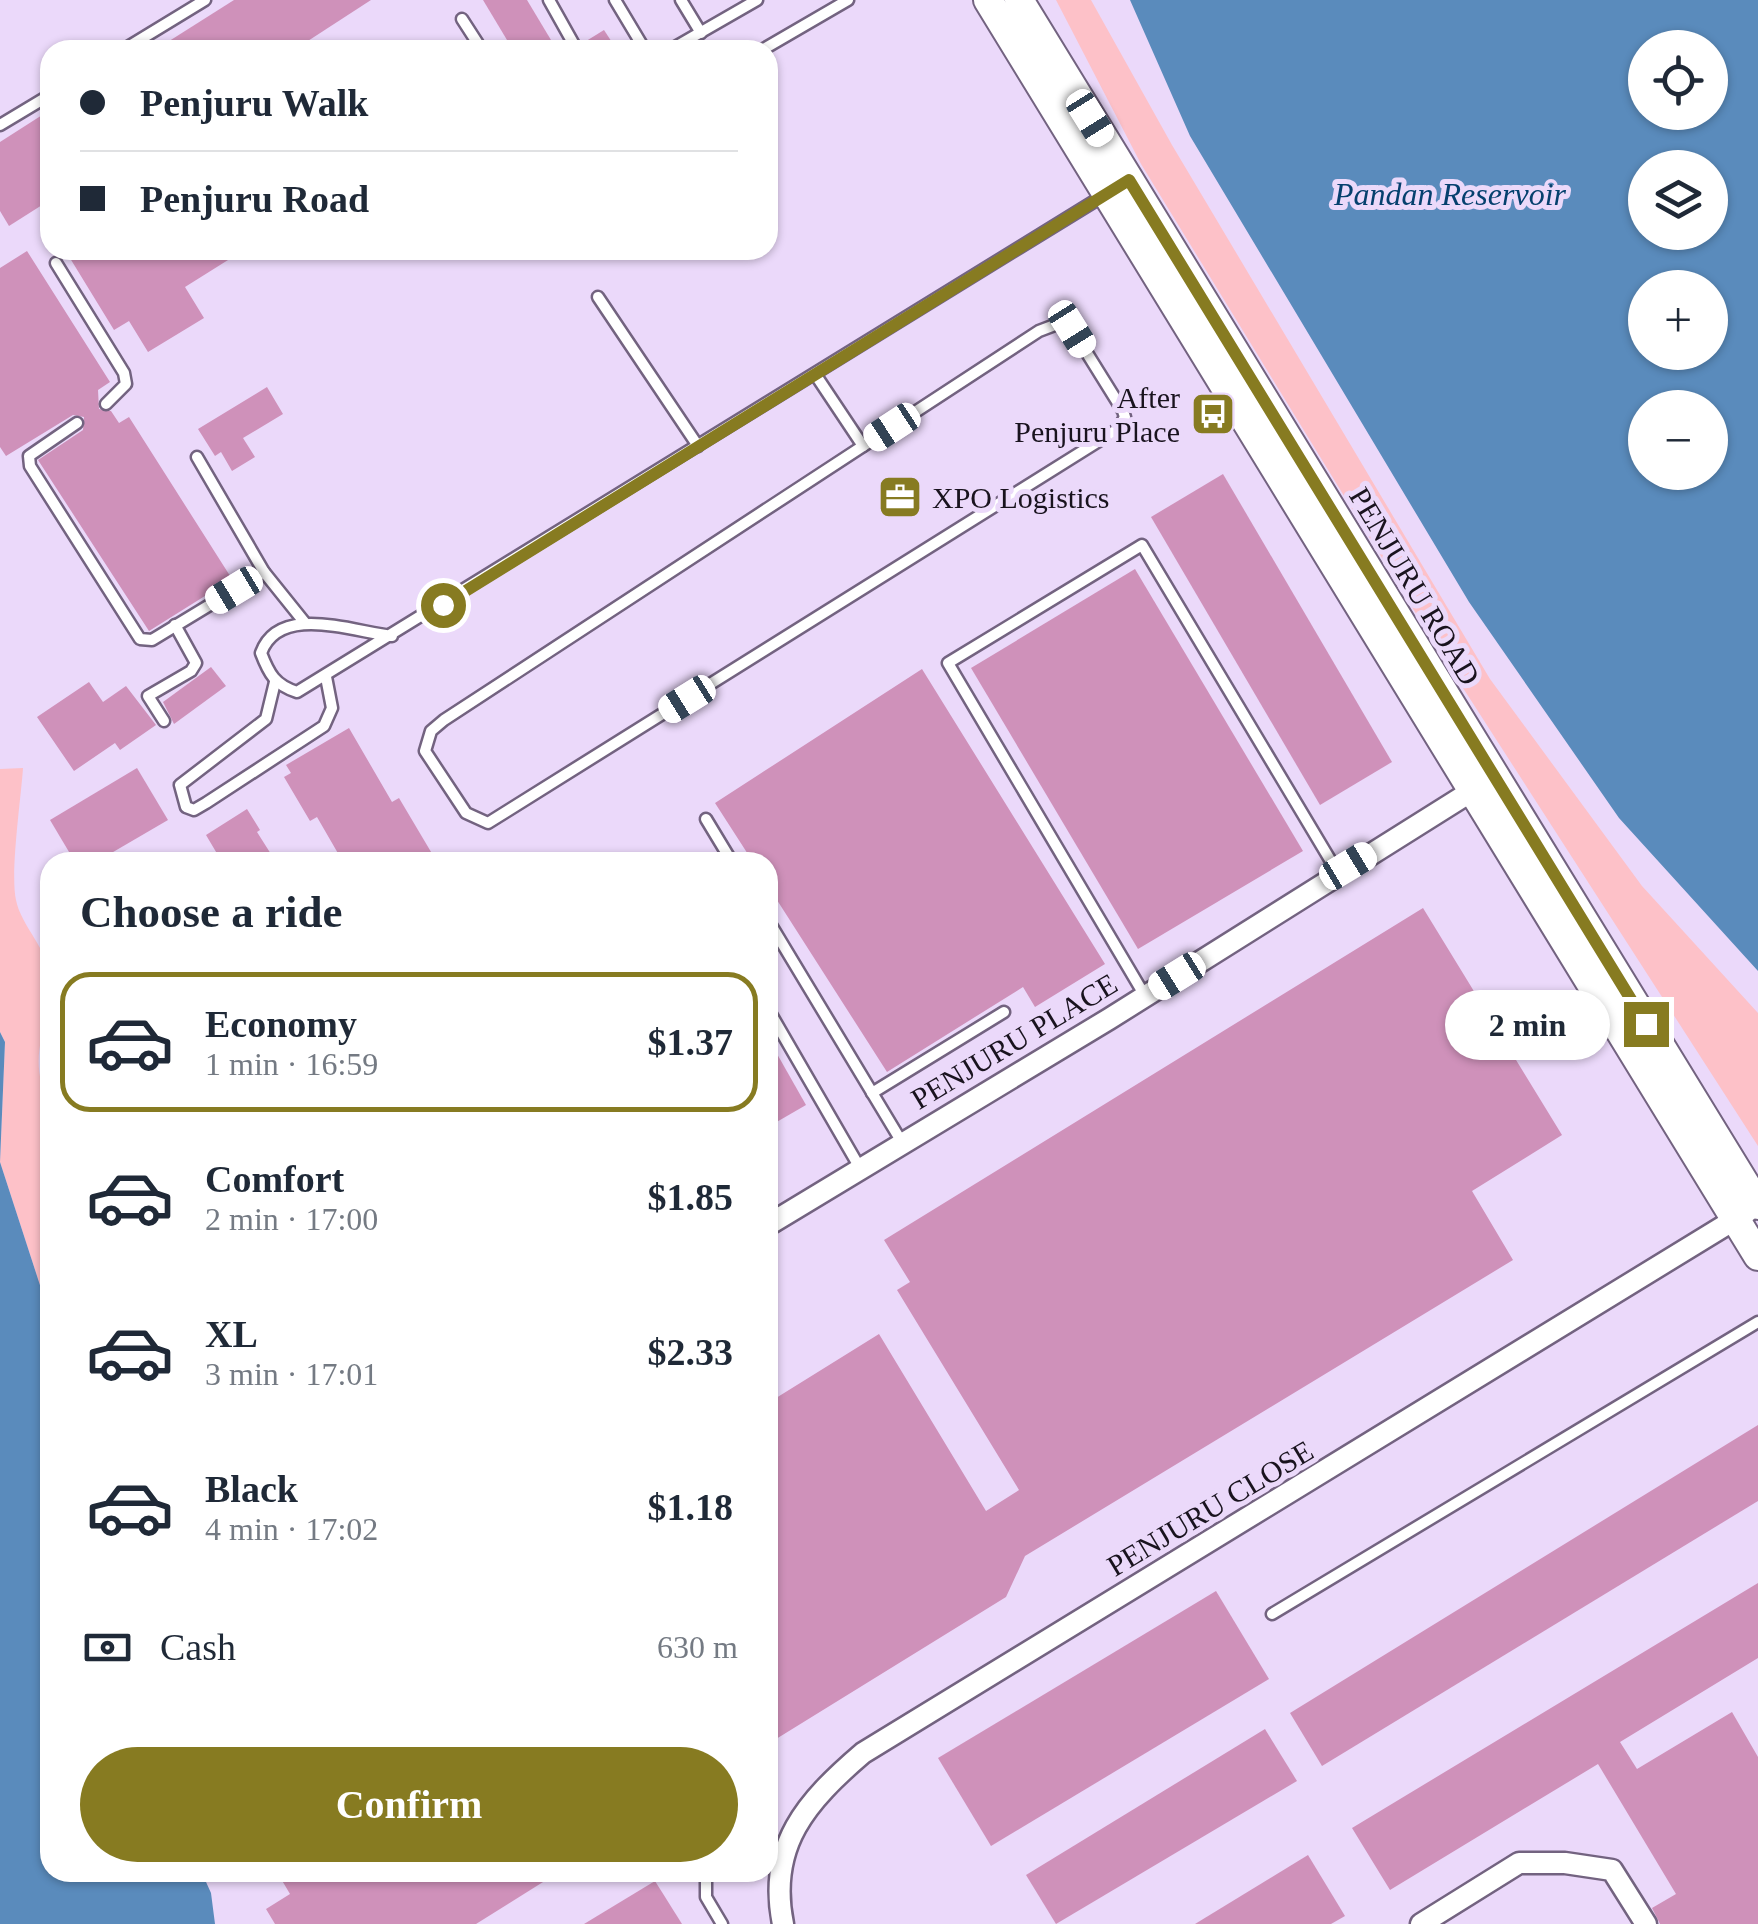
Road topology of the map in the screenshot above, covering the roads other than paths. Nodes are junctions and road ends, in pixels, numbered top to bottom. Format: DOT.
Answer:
graph roads {
  1 [pos="205,0"];
  2 [pos="549,0"];
  3 [pos="616,0"];
  4 [pos="681,0"];
  5 [pos="758,0"];
  6 [pos="848,0"];
  7 [pos="988,0"];
  8 [pos="1018,0"];
  9 [pos="462,19"];
  10 [pos="700,32"];
  11 [pos="139,40"];
  12 [pos="476,40"];
  13 [pos="571,40"];
  14 [pos="640,40"];
  15 [pos="687,40"];
  16 [pos="778,41"];
  17 [pos="40,100"];
  18 [pos="0,125"];
  19 [pos="1118,186"];
  20 [pos="56,262"];
  21 [pos="598,297"];
  22 [pos="816,374"];
  23 [pos="106,404"];
  24 [pos="77,423"];
  25 [pos="698,446"];
  26 [pos="863,446"];
  27 [pos="196,457"];
  28 [pos="264,572"];
  29 [pos="305,623"];
  30 [pos="175,625"];
  31 [pos="392,636"];
  32 [pos="326,677"];
  33 [pos="275,682"];
  34 [pos="164,721"];
  35 [pos="1482,785"];
  36 [pos="706,819"];
  37 [pos="726,852"];
  38 [pos="1338,872"];
  39 [pos="778,937"];
  40 [pos="1145,996"];
  41 [pos="1004,1012"];
  42 [pos="778,1026"];
  43 [pos="872,1092"];
  44 [pos="903,1144"];
  45 [pos="860,1169"];
  46 [pos="1750,1210"];
  47 [pos="778,1219"];
  48 [pos="1758,1256"];
  49 [pos="1758,1322"];
  50 [pos="1272,1614"];
  51 [pos="706,1882"];
  52 [pos="722,1924"];
  53 [pos="783,1924"];
  54 [pos="1421,1924"];
  55 [pos="1646,1924"];
  1 -- 11 [label="lane"];
  2 -- 13 [label="lane"];
  3 -- 14 [label="lane"];
  4 -- 10 [label="lane"];
  5 -- 10 [label="lane"];
  6 -- 16 [label="lane"];
  7 -- 19 [label="main road, PENJURU ROAD"];
  8 -- 19 [label="main road, PENJURU ROAD"];
  9 -- 12 [label="lane"];
  10 -- 15 [label="lane"];
  17 -- 18 [label="lane"];
  19 -- 22 [label="lane"];
  19 -- 35 [label="main road, PENJURU ROAD"];
  20 -- 23 [label="lane"];
  21 -- 25 [label="lane"];
  22 -- 25 [label="lane"];
  22 -- 26 [label="lane"];
  24 -- 30 [label="lane"];
  25 -- 31 [label="lane"];
  26 -- 26 [label="lane"];
  27 -- 28 [label="lane"];
  28 -- 29 [label="lane"];
  28 -- 30 [label="lane"];
  29 -- 31 [label="lane"];
  29 -- 33 [label="lane"];
  30 -- 34 [label="lane"];
  31 -- 32 [label="lane"];
  32 -- 33 [label="lane"];
  32 -- 33 [label="lane"];
  35 -- 38 [label="street, PENJURU PLACE"];
  35 -- 46 [label="main road, PENJURU ROAD"];
  36 -- 37 [label="lane"];
  38 -- 40 [label="street, PENJURU PLACE"];
  38 -- 40 [label="lane"];
  39 -- 43 [label="lane"];
  40 -- 44 [label="street, PENJURU PLACE"];
  41 -- 43 [label="lane"];
  42 -- 45 [label="lane"];
  43 -- 44 [label="lane"];
  44 -- 45 [label="street, PENJURU PLACE"];
  45 -- 47 [label="street, PENJURU PLACE"];
  46 -- 48 [label="main road, PENJURU ROAD"];
  46 -- 53 [label="street, PENJURU CLOSE"];
  49 -- 50 [label="lane"];
  51 -- 52 [label="lane"];
  54 -- 55 [label="street"];
}
